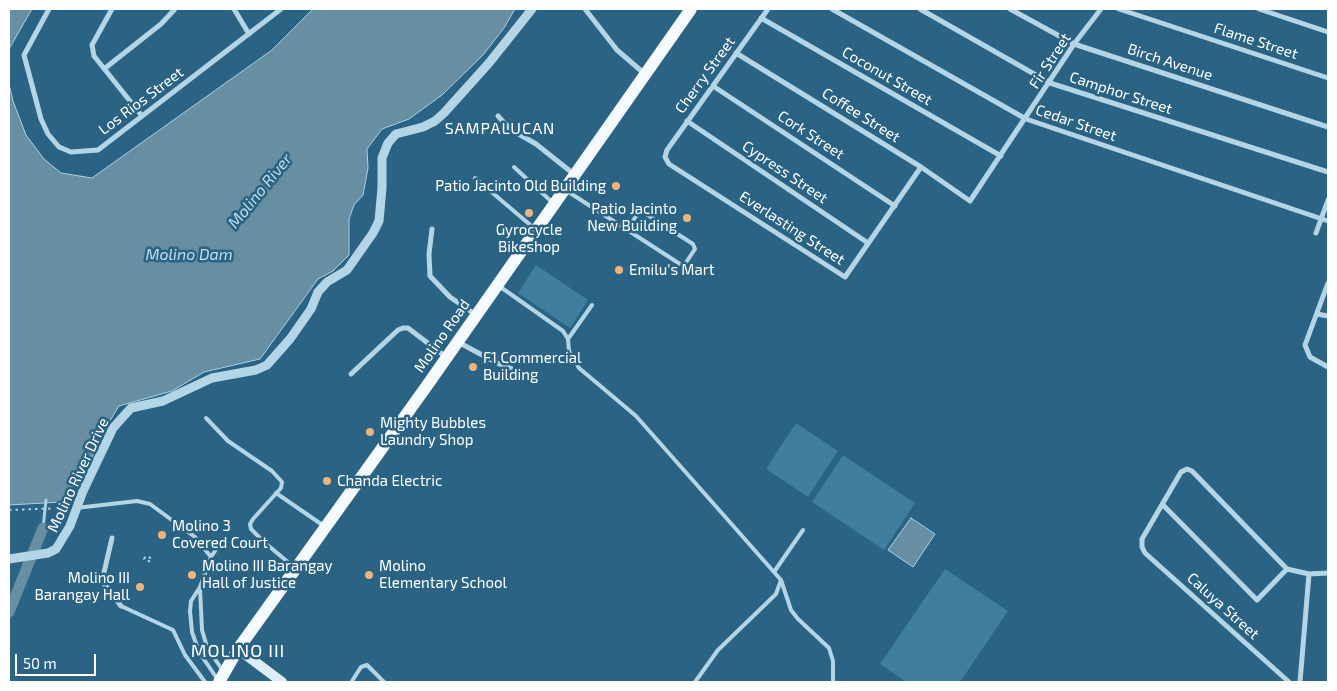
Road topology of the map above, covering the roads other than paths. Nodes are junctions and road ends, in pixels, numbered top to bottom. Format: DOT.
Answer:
graph roads {
  1 [pos="49,9"];
  2 [pos="112,9"];
  3 [pos="175,9"];
  4 [pos="234,9"];
  5 [pos="281,9"];
  6 [pos="532,9"];
  7 [pos="585,9"];
  8 [pos="691,9"];
  9 [pos="768,9"];
  10 [pos="832,9"];
  11 [pos="920,9"];
  12 [pos="1010,9"];
  13 [pos="1101,9"];
  14 [pos="1119,9"];
  15 [pos="1259,9"];
  16 [pos="761,18"];
  17 [pos="1328,32"];
  18 [pos="249,34"];
  19 [pos="1074,44"];
  20 [pos="736,53"];
  21 [pos="104,68"];
  22 [pos="646,75"];
  23 [pos="1328,78"];
  24 [pos="1050,84"];
  25 [pos="712,86"];
  26 [pos="142,116"];
  27 [pos="498,116"];
  28 [pos="1026,119"];
  29 [pos="687,121"];
  30 [pos="1328,127"];
  31 [pos="1001,156"];
  32 [pos="665,157"];
  33 [pos="514,167"];
  34 [pos="922,167"];
  35 [pos="1328,172"];
  36 [pos="575,176"];
  37 [pos="475,178"];
  38 [pos="565,190"];
  39 [pos="1328,200"];
  40 [pos="970,201"];
  41 [pos="555,205"];
  42 [pos="895,206"];
  43 [pos="1320,219"];
  44 [pos="1328,221"];
  45 [pos="432,229"];
  46 [pos="627,230"];
  47 [pos="536,231"];
  48 [pos="1316,233"];
  49 [pos="868,243"];
  50 [pos="1328,283"];
  51 [pos="498,285"];
  52 [pos="592,305"];
  53 [pos="1317,314"];
  54 [pos="477,316"];
  55 [pos="1328,316"];
  56 [pos="568,339"];
  57 [pos="458,342"];
  58 [pos="447,358"];
  59 [pos="1328,367"];
  60 [pos="351,374"];
  61 [pos="530,376"];
  62 [pos="206,418"];
  63 [pos="276,493"];
  64 [pos="1163,505"];
  65 [pos="76,508"];
  66 [pos="325,527"];
  67 [pos="803,530"];
  68 [pos="112,538"];
  69 [pos="223,539"];
  70 [pos="210,557"];
  71 [pos="9,559"];
  72 [pos="296,568"];
  73 [pos="1287,569"];
  74 [pos="774,572"];
  75 [pos="1328,573"];
  76 [pos="1309,574"];
  77 [pos="781,580"];
  78 [pos="200,587"];
  79 [pos="121,606"];
  80 [pos="238,649"];
  81 [pos="221,679"];
  82 [pos="383,680"];
  83 [pos="352,681"];
  84 [pos="205,682"];
  85 [pos="282,682"];
  86 [pos="695,682"];
  87 [pos="833,682"];
  88 [pos="1289,682"];
  89 [pos="1300,682"];
  1 -- 26 [label="street, Los Rios Street"];
  2 -- 21 [label="street"];
  3 -- 21 [label="street"];
  4 -- 18 [label="street"];
  5 -- 18 [label="street, Los Rios Street"];
  6 -- 65 [label="street, Molino River Drive"];
  7 -- 22 [label="street"];
  8 -- 22 [label="main road, Molino Road"];
  9 -- 16 [label="street, Cherry Street"];
  10 -- 28 [label="street, Cedar Street"];
  11 -- 24 [label="street, Camphor Street"];
  12 -- 19 [label="street, Birch Avenue"];
  13 -- 19 [label="street, Fir Street"];
  14 -- 23 [label="street, Flame Street"];
  15 -- 17 [label="street"];
  16 -- 20 [label="street, Cherry Street"];
  16 -- 31 [label="street, Coconut Street"];
  18 -- 26 [label="street, Los Rios Street"];
  19 -- 24 [label="street, Fir Street"];
  19 -- 30 [label="street, Birch Avenue"];
  20 -- 25 [label="street, Cherry Street"];
  20 -- 34 [label="street, Coffee Street"];
  21 -- 26 [label="street"];
  22 -- 36 [label="main road, Molino Road"];
  24 -- 28 [label="street, Fir Street"];
  24 -- 35 [label="street, Camphor Street"];
  25 -- 29 [label="street, Cherry Street"];
  25 -- 42 [label="street, Cork Street"];
  27 -- 36 [label="street"];
  28 -- 31 [label="street, Fir Street"];
  28 -- 43 [label="street, Cedar Street"];
  29 -- 32 [label="street, Cherry Street"];
  29 -- 49 [label="street, Cypress Street"];
  31 -- 40 [label="street, Fir Street"];
  32 -- 49 [label="street, Everlasting Street"];
  33 -- 41 [label="lane"];
  34 -- 40 [label="street, Coffee Street"];
  34 -- 42 [label="street, Everlasting Street"];
  36 -- 38 [label="main road, Molino Road"];
  37 -- 47 [label="lane"];
  38 -- 41 [label="main road, Molino Road"];
  38 -- 46 [label="lane"];
  39 -- 43 [label="street"];
  41 -- 47 [label="main road, Molino Road"];
  42 -- 49 [label="street, Everlasting Street"];
  43 -- 44 [label="street, Cedar Street"];
  43 -- 48 [label="street"];
  45 -- 54 [label="street"];
  46 -- 46 [label="lane"];
  47 -- 51 [label="main road, Molino Road"];
  50 -- 53 [label="street"];
  51 -- 54 [label="main road, Molino Road"];
  51 -- 56 [label="lane"];
  52 -- 56 [label="lane"];
  53 -- 55 [label="street"];
  53 -- 59 [label="street"];
  54 -- 57 [label="main road, Molino Road"];
  56 -- 74 [label="lane"];
  57 -- 58 [label="main road, Molino Road"];
  57 -- 61 [label="street"];
  58 -- 60 [label="street"];
  58 -- 66 [label="main road, Molino Road"];
  62 -- 63 [label="lane"];
  63 -- 66 [label="lane"];
  63 -- 72 [label="lane"];
  64 -- 73 [label="street"];
  64 -- 73 [label="street"];
  64 -- 88 [label="street, Caluya Street"];
  65 -- 70 [label="lane"];
  65 -- 71 [label="street, Molino River Drive"];
  66 -- 72 [label="main road, Molino Road"];
  67 -- 74 [label="lane"];
  68 -- 79 [label="street"];
  69 -- 70 [label="lane"];
  70 -- 78 [label="lane"];
  72 -- 80 [label="main road, Molino Road"];
  73 -- 76 [label="street"];
  74 -- 77 [label="lane"];
  75 -- 76 [label="street"];
  76 -- 89 [label="street"];
  77 -- 86 [label="lane"];
  77 -- 87 [label="lane"];
  78 -- 81 [label="lane"];
  78 -- 81 [label="lane"];
  79 -- 84 [label="lane"];
  80 -- 81 [label="main road, Molino Road"];
  80 -- 85 [label="main road"];
  82 -- 83 [label="lane"];
}
